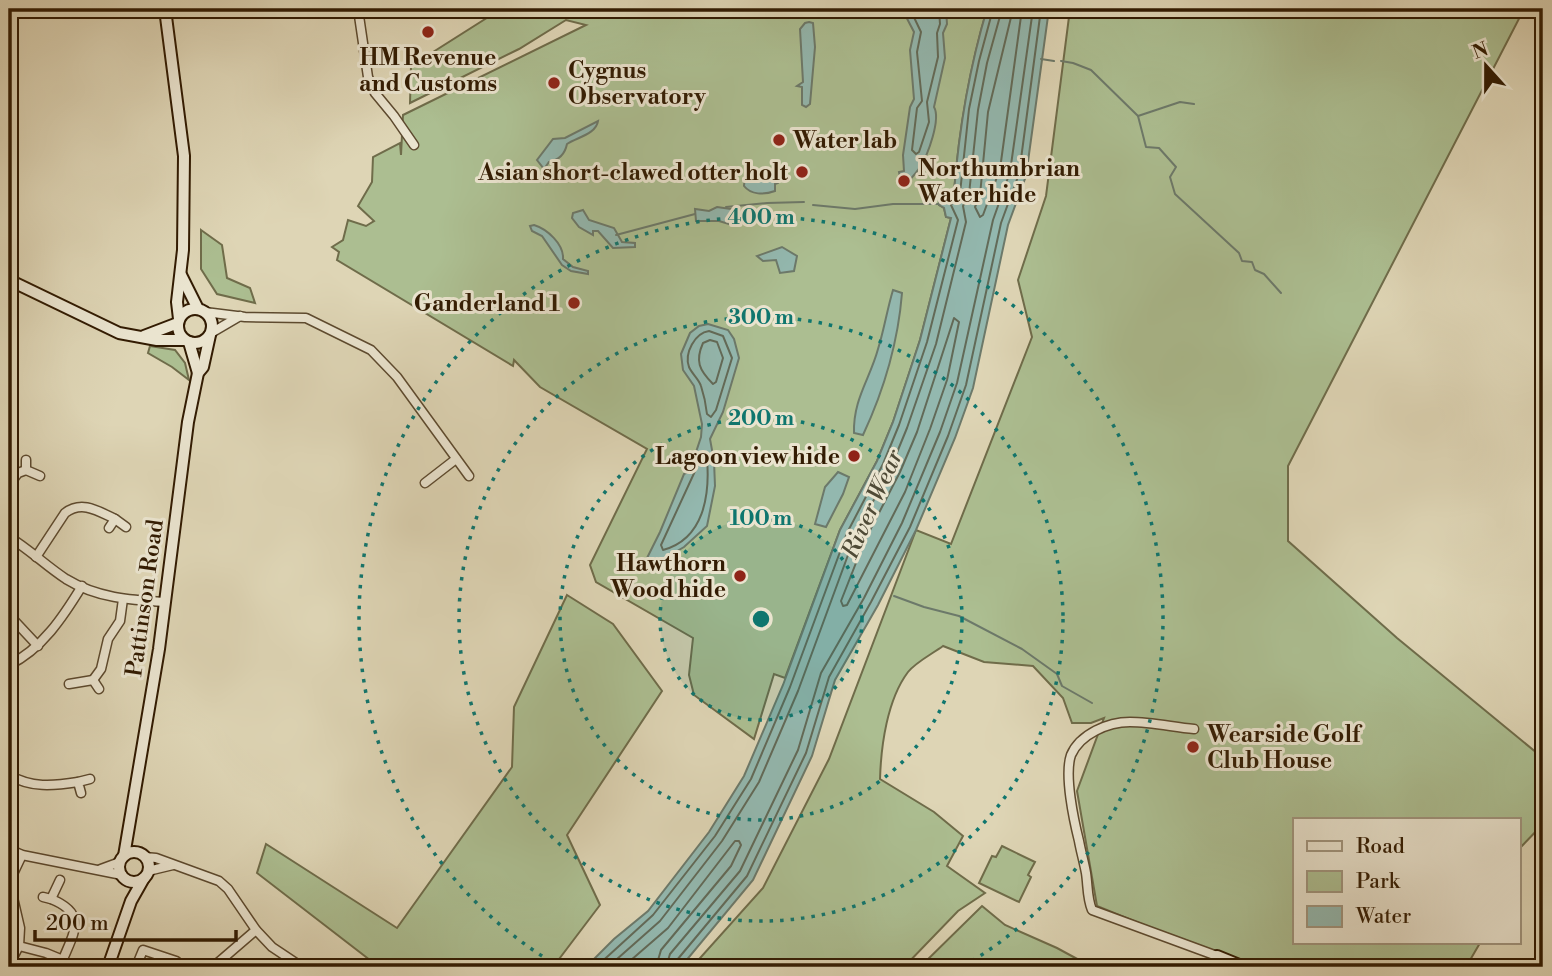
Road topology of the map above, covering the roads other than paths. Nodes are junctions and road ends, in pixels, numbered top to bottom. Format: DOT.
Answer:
graph roads {
  1 [pos="165,9"];
  2 [pos="358,9"];
  3 [pos="414,145"];
  4 [pos="181,275"];
  5 [pos="9,279"];
  6 [pos="202,310"];
  7 [pos="240,316"];
  8 [pos="178,321"];
  9 [pos="210,334"];
  10 [pos="141,336"];
  11 [pos="186,341"];
  12 [pos="198,373"];
  13 [pos="456,459"];
  14 [pos="26,460"];
  15 [pos="26,470"];
  16 [pos="469,476"];
  17 [pos="40,477"];
  18 [pos="425,483"];
  19 [pos="9,485"];
  20 [pos="115,519"];
  21 [pos="126,527"];
  22 [pos="109,528"];
  23 [pos="9,537"];
  24 [pos="36,557"];
  25 [pos="82,586"];
  26 [pos="123,599"];
  27 [pos="165,602"];
  28 [pos="9,615"];
  29 [pos="38,646"];
  30 [pos="9,665"];
  31 [pos="93,680"];
  32 [pos="67,683"];
  33 [pos="99,689"];
  34 [pos="1194,729"];
  35 [pos="9,775"];
  36 [pos="90,779"];
  37 [pos="78,782"];
  38 [pos="81,793"];
  39 [pos="130,830"];
  40 [pos="9,849"];
  41 [pos="22,855"];
  42 [pos="142,855"];
  43 [pos="122,859"];
  44 [pos="176,865"];
  45 [pos="98,870"];
  46 [pos="146,874"];
  47 [pos="124,877"];
  48 [pos="60,880"];
  49 [pos="131,901"];
  50 [pos="12,911"];
  51 [pos="256,930"];
  52 [pos="19,946"];
  53 [pos="1217,956"];
  54 [pos="222,960"];
  55 [pos="62,964"];
  56 [pos="9,965"];
  57 [pos="108,967"];
  58 [pos="136,967"];
  59 [pos="184,967"];
  60 [pos="213,967"];
  61 [pos="228,967"];
  62 [pos="302,967"];
  63 [pos="1244,967"];
  1 -- 4 [label="street"];
  2 -- 3 [label="street"];
  4 -- 6 [label="street"];
  4 -- 8 [label="street"];
  5 -- 10 [label="street"];
  6 -- 7 [label="street"];
  6 -- 8 [label="street"];
  6 -- 9 [label="street"];
  7 -- 9 [label="street"];
  7 -- 13 [label="street"];
  8 -- 10 [label="street"];
  8 -- 11 [label="street"];
  9 -- 11 [label="street"];
  9 -- 12 [label="street, Pattinson Road"];
  10 -- 11 [label="street"];
  11 -- 12 [label="street, Pattinson Road"];
  12 -- 27 [label="street, Pattinson Road"];
  13 -- 16 [label="street"];
  13 -- 18 [label="street"];
  14 -- 15 [label="street"];
  15 -- 17 [label="street"];
  15 -- 19 [label="street"];
  20 -- 21 [label="street"];
  20 -- 22 [label="street"];
  20 -- 24 [label="street"];
  23 -- 24 [label="street"];
  24 -- 25 [label="street"];
  25 -- 26 [label="street"];
  25 -- 29 [label="street"];
  26 -- 27 [label="street"];
  26 -- 31 [label="street"];
  27 -- 39 [label="street, Pattinson Road"];
  28 -- 29 [label="street"];
  29 -- 30 [label="street"];
  31 -- 32 [label="street"];
  31 -- 33 [label="street"];
  34 -- 53 [label="street"];
  35 -- 37 [label="street"];
  36 -- 37 [label="street"];
  37 -- 38 [label="street"];
  39 -- 42 [label="street, Pattinson Road"];
  39 -- 43 [label="street, Pattinson Road"];
  40 -- 41 [label="street"];
  41 -- 45 [label="street"];
  41 -- 50 [label="street"];
  42 -- 43 [label="street"];
  42 -- 44 [label="street"];
  42 -- 46 [label="street, Pattinson Road"];
  43 -- 45 [label="street"];
  43 -- 47 [label="street"];
  44 -- 46 [label="street"];
  44 -- 51 [label="street"];
  45 -- 47 [label="street"];
  46 -- 47 [label="street"];
  46 -- 49 [label="street"];
  47 -- 49 [label="street"];
  48 -- 55 [label="street"];
  49 -- 57 [label="street"];
  50 -- 52 [label="street"];
  51 -- 54 [label="street"];
  51 -- 62 [label="street"];
  52 -- 55 [label="street"];
  52 -- 56 [label="street"];
  53 -- 63 [label="street"];
  54 -- 60 [label="street"];
  54 -- 61 [label="street"];
  58 -- 59 [label="street"];
}
